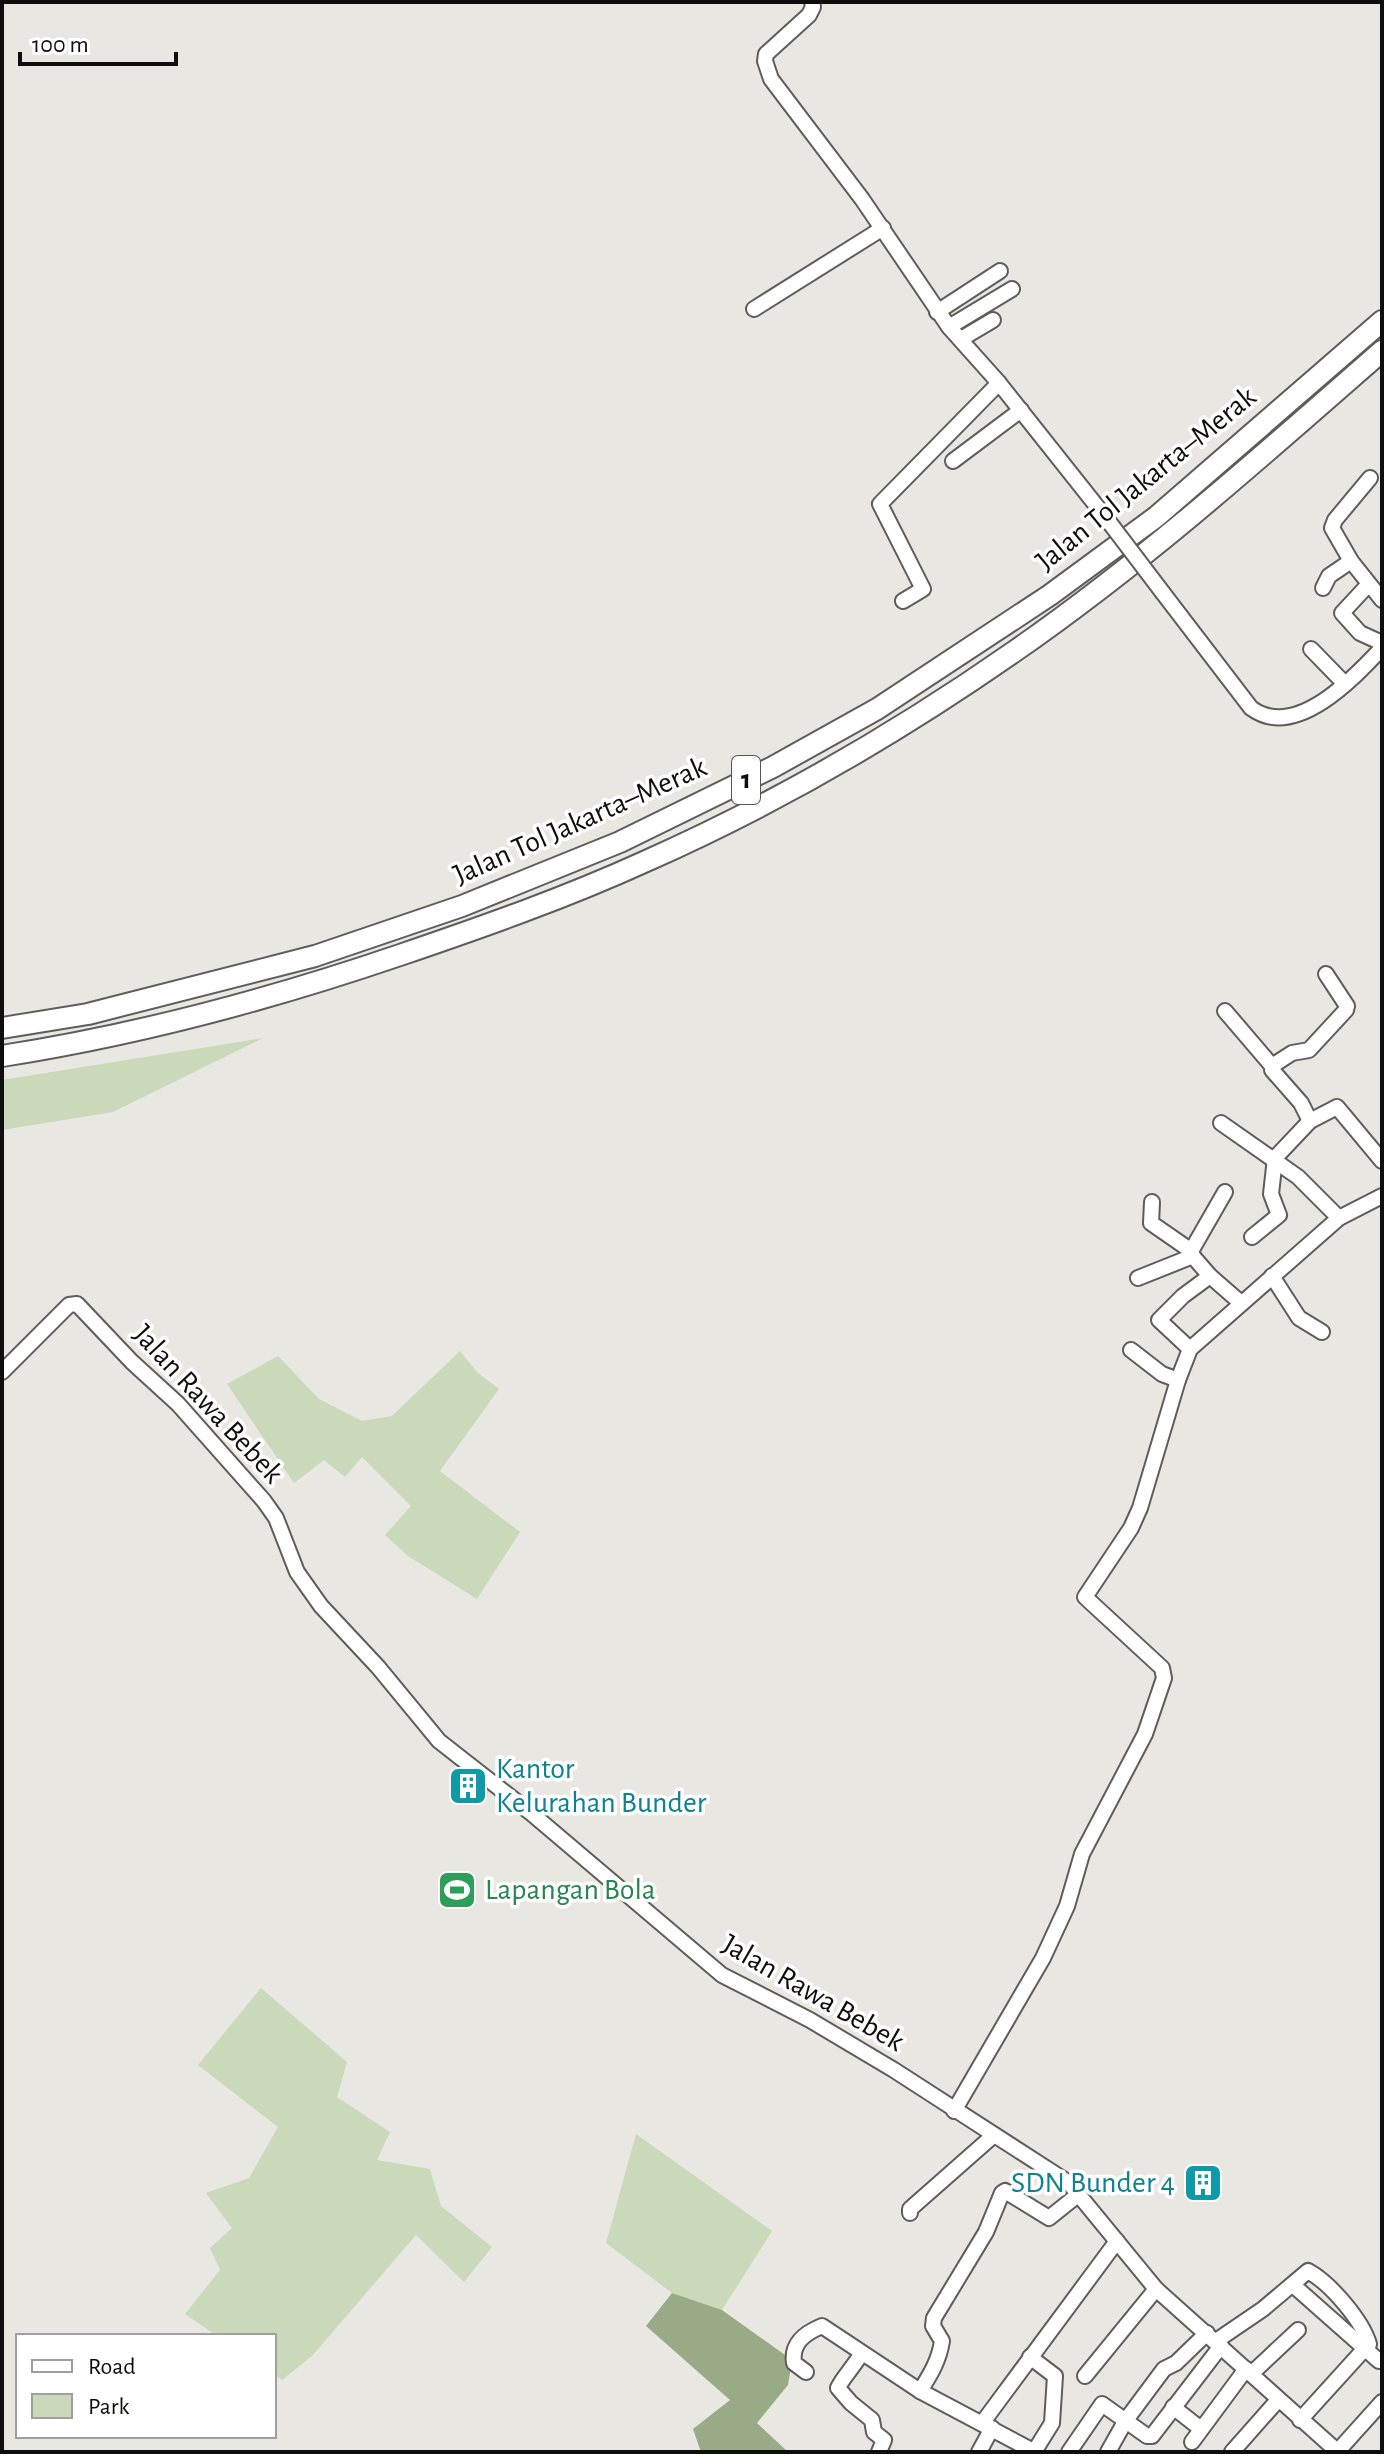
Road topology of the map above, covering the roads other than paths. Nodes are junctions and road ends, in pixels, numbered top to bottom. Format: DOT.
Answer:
graph roads {
  1 [pos="812,2"];
  2 [pos="883,228"];
  3 [pos="1000,271"];
  4 [pos="1012,289"];
  5 [pos="754,309"];
  6 [pos="937,312"];
  7 [pos="993,320"];
  8 [pos="1382,321"];
  9 [pos="949,327"];
  10 [pos="961,339"];
  11 [pos="1382,351"];
  12 [pos="999,383"];
  13 [pos="1021,410"];
  14 [pos="953,461"];
  15 [pos="1370,478"];
  16 [pos="1351,561"];
  17 [pos="1368,585"];
  18 [pos="1323,588"];
  19 [pos="1382,600"];
  20 [pos="903,601"];
  21 [pos="1311,649"];
  22 [pos="1380,654"];
  23 [pos="1345,684"];
  24 [pos="1326,974"];
  25 [pos="1225,1011"];
  26 [pos="2,1028"];
  27 [pos="2,1056"];
  28 [pos="1272,1066"];
  29 [pos="1310,1121"];
  30 [pos="1221,1123"];
  31 [pos="1275,1158"];
  32 [pos="1382,1161"];
  33 [pos="1225,1192"];
  34 [pos="1382,1196"];
  35 [pos="1152,1202"];
  36 [pos="1339,1218"];
  37 [pos="1252,1237"];
  38 [pos="1192,1253"];
  39 [pos="1210,1276"];
  40 [pos="1272,1276"];
  41 [pos="1138,1278"];
  42 [pos="1241,1303"];
  43 [pos="1322,1332"];
  44 [pos="1190,1349"];
  45 [pos="1131,1350"];
  46 [pos="2,1372"];
  47 [pos="1178,1380"];
  48 [pos="954,2111"];
  49 [pos="994,2135"];
  50 [pos="1079,2194"];
  51 [pos="910,2213"];
  52 [pos="1117,2241"];
  53 [pos="1293,2285"];
  54 [pos="1156,2289"];
  55 [pos="1298,2330"];
  56 [pos="1215,2340"];
  57 [pos="1366,2350"];
  58 [pos="861,2354"];
  59 [pos="1030,2357"];
  60 [pos="1381,2361"];
  61 [pos="806,2372"];
  62 [pos="1248,2372"];
  63 [pos="1085,2376"];
  64 [pos="920,2391"];
  65 [pos="1278,2400"];
  66 [pos="1382,2402"];
  67 [pos="1173,2407"];
  68 [pos="1126,2420"];
  69 [pos="1300,2420"];
  70 [pos="988,2425"];
  71 [pos="1201,2429"];
  72 [pos="1192,2442"];
  73 [pos="879,2452"];
  74 [pos="979,2452"];
  75 [pos="1035,2452"];
  76 [pos="1069,2452"];
  77 [pos="1108,2452"];
  78 [pos="1232,2452"];
  79 [pos="1338,2452"];
  1 -- 2 [label="street"];
  2 -- 5 [label="street"];
  2 -- 6 [label="street"];
  3 -- 6 [label="street"];
  4 -- 9 [label="street"];
  6 -- 9 [label="street"];
  7 -- 10 [label="street"];
  8 -- 26 [label="highway, Jalan Tol Jakarta–Merak / 1"];
  9 -- 10 [label="street"];
  10 -- 12 [label="street"];
  11 -- 27 [label="highway, Jalan Tol Jakarta–Merak / 1"];
  12 -- 13 [label="street"];
  12 -- 20 [label="street"];
  13 -- 14 [label="street"];
  13 -- 23 [label="street, bridge"];
  15 -- 16 [label="street"];
  16 -- 17 [label="street"];
  16 -- 18 [label="street"];
  17 -- 19 [label="street"];
  17 -- 22 [label="street"];
  21 -- 23 [label="street"];
  22 -- 23 [label="street"];
  24 -- 28 [label="street"];
  25 -- 28 [label="street"];
  28 -- 29 [label="street"];
  29 -- 31 [label="street"];
  29 -- 32 [label="street"];
  30 -- 31 [label="street"];
  31 -- 36 [label="street"];
  31 -- 37 [label="street"];
  33 -- 38 [label="street"];
  34 -- 36 [label="street"];
  35 -- 38 [label="street"];
  36 -- 40 [label="street"];
  38 -- 39 [label="street"];
  38 -- 41 [label="street"];
  39 -- 42 [label="street"];
  39 -- 44 [label="street"];
  40 -- 42 [label="street"];
  40 -- 43 [label="street"];
  42 -- 44 [label="street"];
  44 -- 47 [label="street"];
  45 -- 47 [label="street"];
  46 -- 48 [label="street, Jalan Rawa Bebek"];
  47 -- 48 [label="street"];
  48 -- 49 [label="street, Jalan Rawa Bebek"];
  49 -- 50 [label="street, Jalan Rawa Bebek"];
  49 -- 51 [label="street"];
  50 -- 52 [label="street, Jalan Rawa Bebek"];
  50 -- 64 [label="street"];
  52 -- 54 [label="street, Jalan Rawa Bebek"];
  52 -- 59 [label="street"];
  53 -- 56 [label="street"];
  53 -- 57 [label="street"];
  53 -- 57 [label="street"];
  54 -- 56 [label="street, Jalan Rawa Bebek"];
  54 -- 63 [label="street"];
  55 -- 62 [label="street"];
  56 -- 62 [label="street, Jalan Rawa Bebek"];
  56 -- 67 [label="street"];
  56 -- 68 [label="street"];
  57 -- 60 [label="street"];
  57 -- 69 [label="street"];
  58 -- 61 [label="street"];
  58 -- 64 [label="street"];
  58 -- 73 [label="street"];
  59 -- 70 [label="street"];
  59 -- 75 [label="street"];
  62 -- 65 [label="street, Jalan Rawa Bebek"];
  62 -- 71 [label="street"];
  64 -- 70 [label="street"];
  65 -- 69 [label="street, Jalan Rawa Bebek"];
  65 -- 78 [label="street"];
  66 -- 79 [label="street"];
  67 -- 68 [label="street"];
  67 -- 71 [label="street"];
  68 -- 76 [label="street"];
  68 -- 77 [label="street"];
  69 -- 79 [label="street, Jalan Rawa Bebek"];
  70 -- 74 [label="street"];
  70 -- 75 [label="street"];
  71 -- 72 [label="street"];
}
